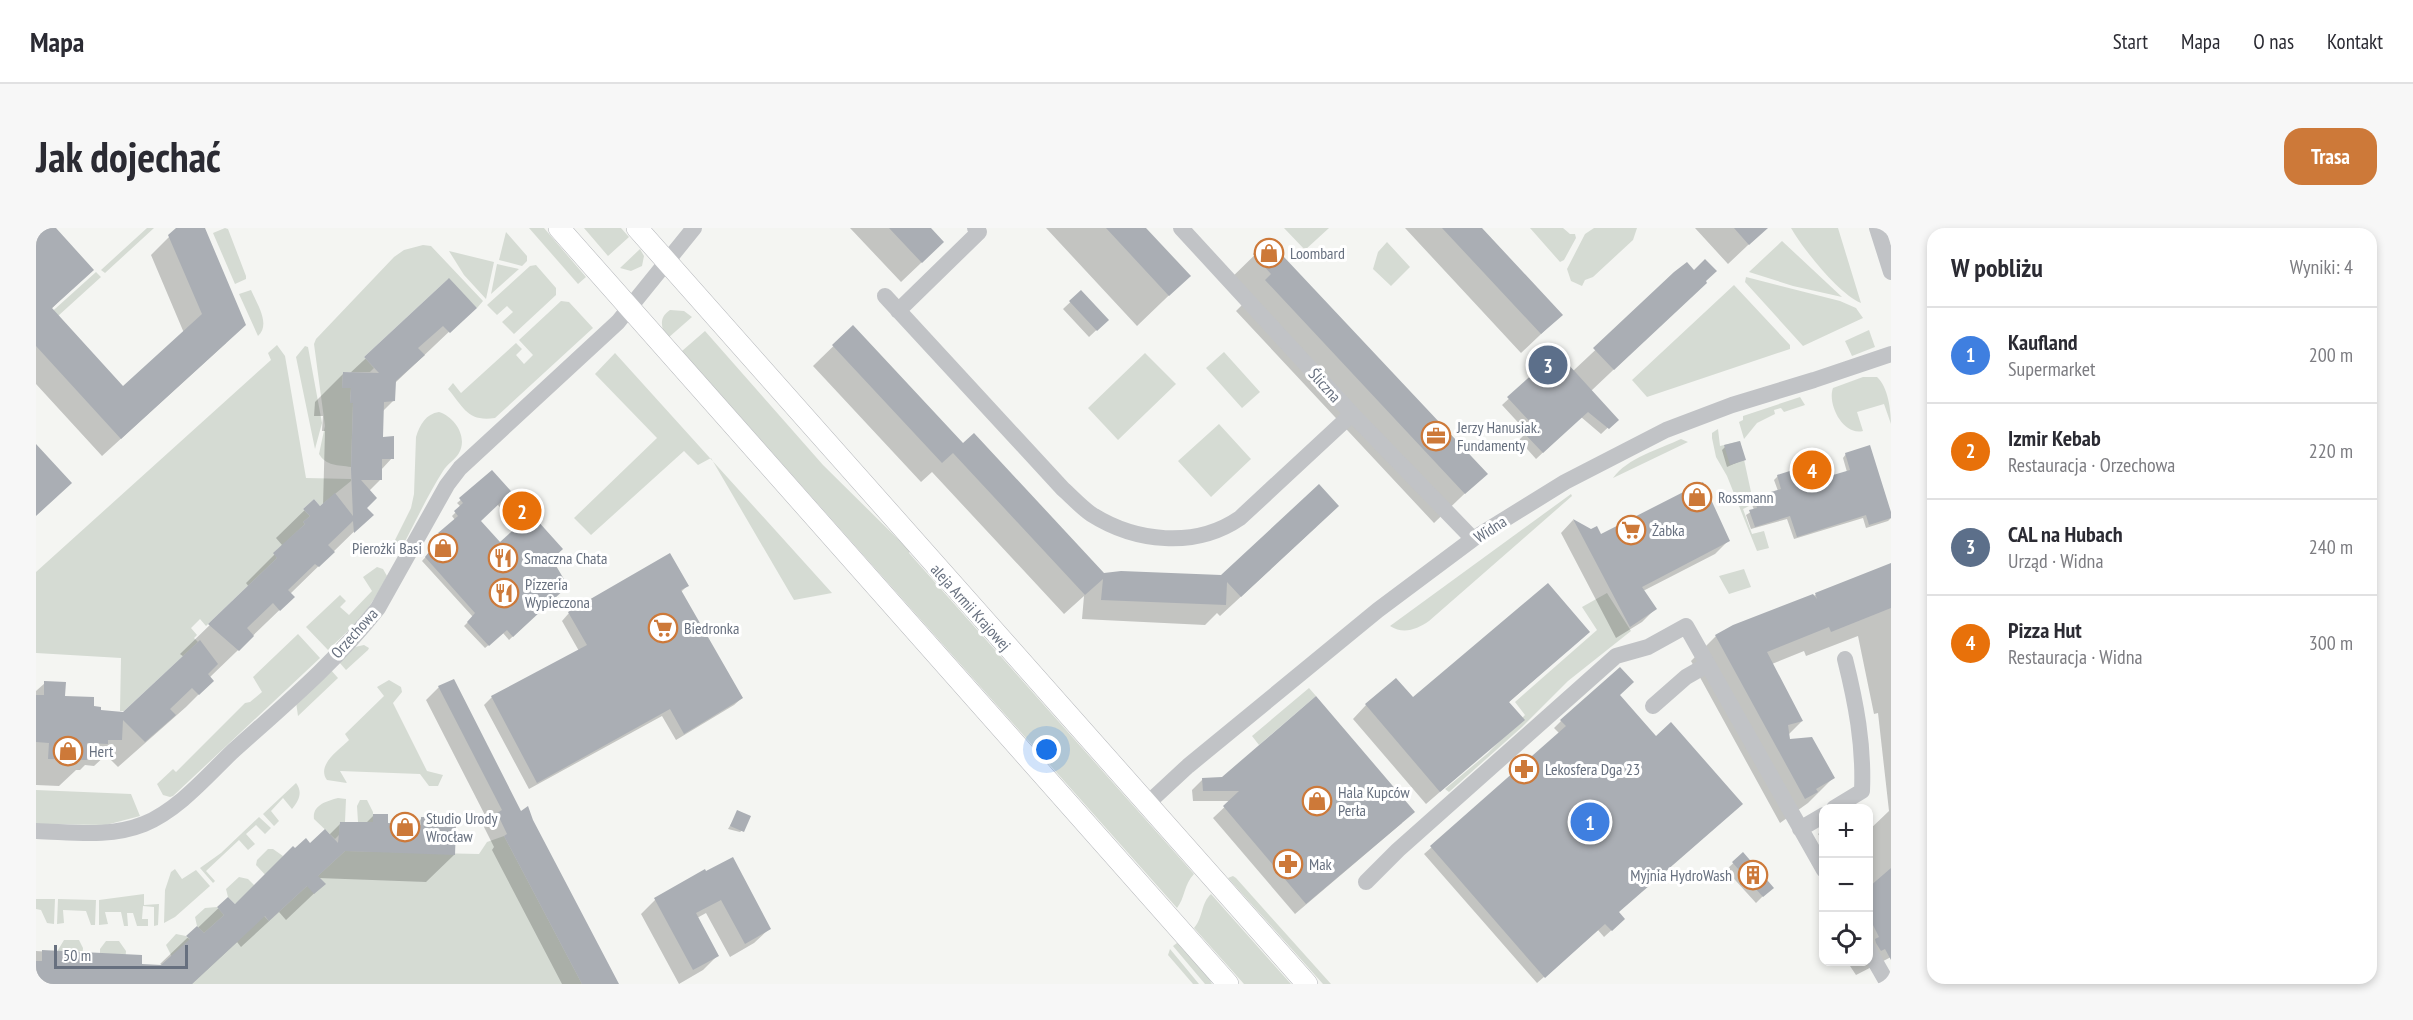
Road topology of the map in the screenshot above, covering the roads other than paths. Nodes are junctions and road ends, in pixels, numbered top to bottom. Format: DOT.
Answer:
graph roads {
  1 [pos="559,228"];
  2 [pos="637,228"];
  3 [pos="694,228"];
  4 [pos="975,228"];
  5 [pos="1181,228"];
  6 [pos="1877,228"];
  7 [pos="668,263"];
  8 [pos="1891,272"];
  9 [pos="885,296"];
  10 [pos="630,309"];
  11 [pos="898,311"];
  12 [pos="1891,354"];
  13 [pos="1352,414"];
  14 [pos="1473,539"];
  15 [pos="1845,659"];
  16 [pos="1707,665"];
  17 [pos="1653,706"];
  18 [pos="1862,791"];
  19 [pos="1147,804"];
  20 [pos="1841,804"];
  21 [pos="1860,804"];
  22 [pos="1819,818"];
  23 [pos="1800,829"];
  24 [pos="36,831"];
  25 [pos="1819,861"];
  26 [pos="1366,882"];
  27 [pos="1873,956"];
  28 [pos="1228,984"];
  29 [pos="1307,984"];
  30 [pos="1888,984"];
  1 -- 10 [label="main road"];
  2 -- 7 [label="main road, aleja Armii Krajowej"];
  3 -- 7 [label="street, Orzechowa"];
  4 -- 11 [label="street"];
  5 -- 13 [label="street, Śliczna"];
  6 -- 8 [label="street"];
  7 -- 10 [label="street, Orzechowa"];
  7 -- 19 [label="main road, aleja Armii Krajowej"];
  9 -- 11 [label="street"];
  10 -- 24 [label="street, Orzechowa"];
  10 -- 28 [label="main road"];
  11 -- 13 [label="street"];
  12 -- 14 [label="street, Widna"];
  13 -- 14 [label="street, Śliczna"];
  14 -- 19 [label="street, Widna"];
  15 -- 18 [label="street"];
  16 -- 17 [label="street"];
  16 -- 23 [label="street"];
  16 -- 26 [label="street"];
  18 -- 20 [label="street"];
  18 -- 21 [label="street"];
  19 -- 29 [label="main road, aleja Armii Krajowej"];
  22 -- 23 [label="street"];
  23 -- 25 [label="street"];
  27 -- 30 [label="street"];
}
